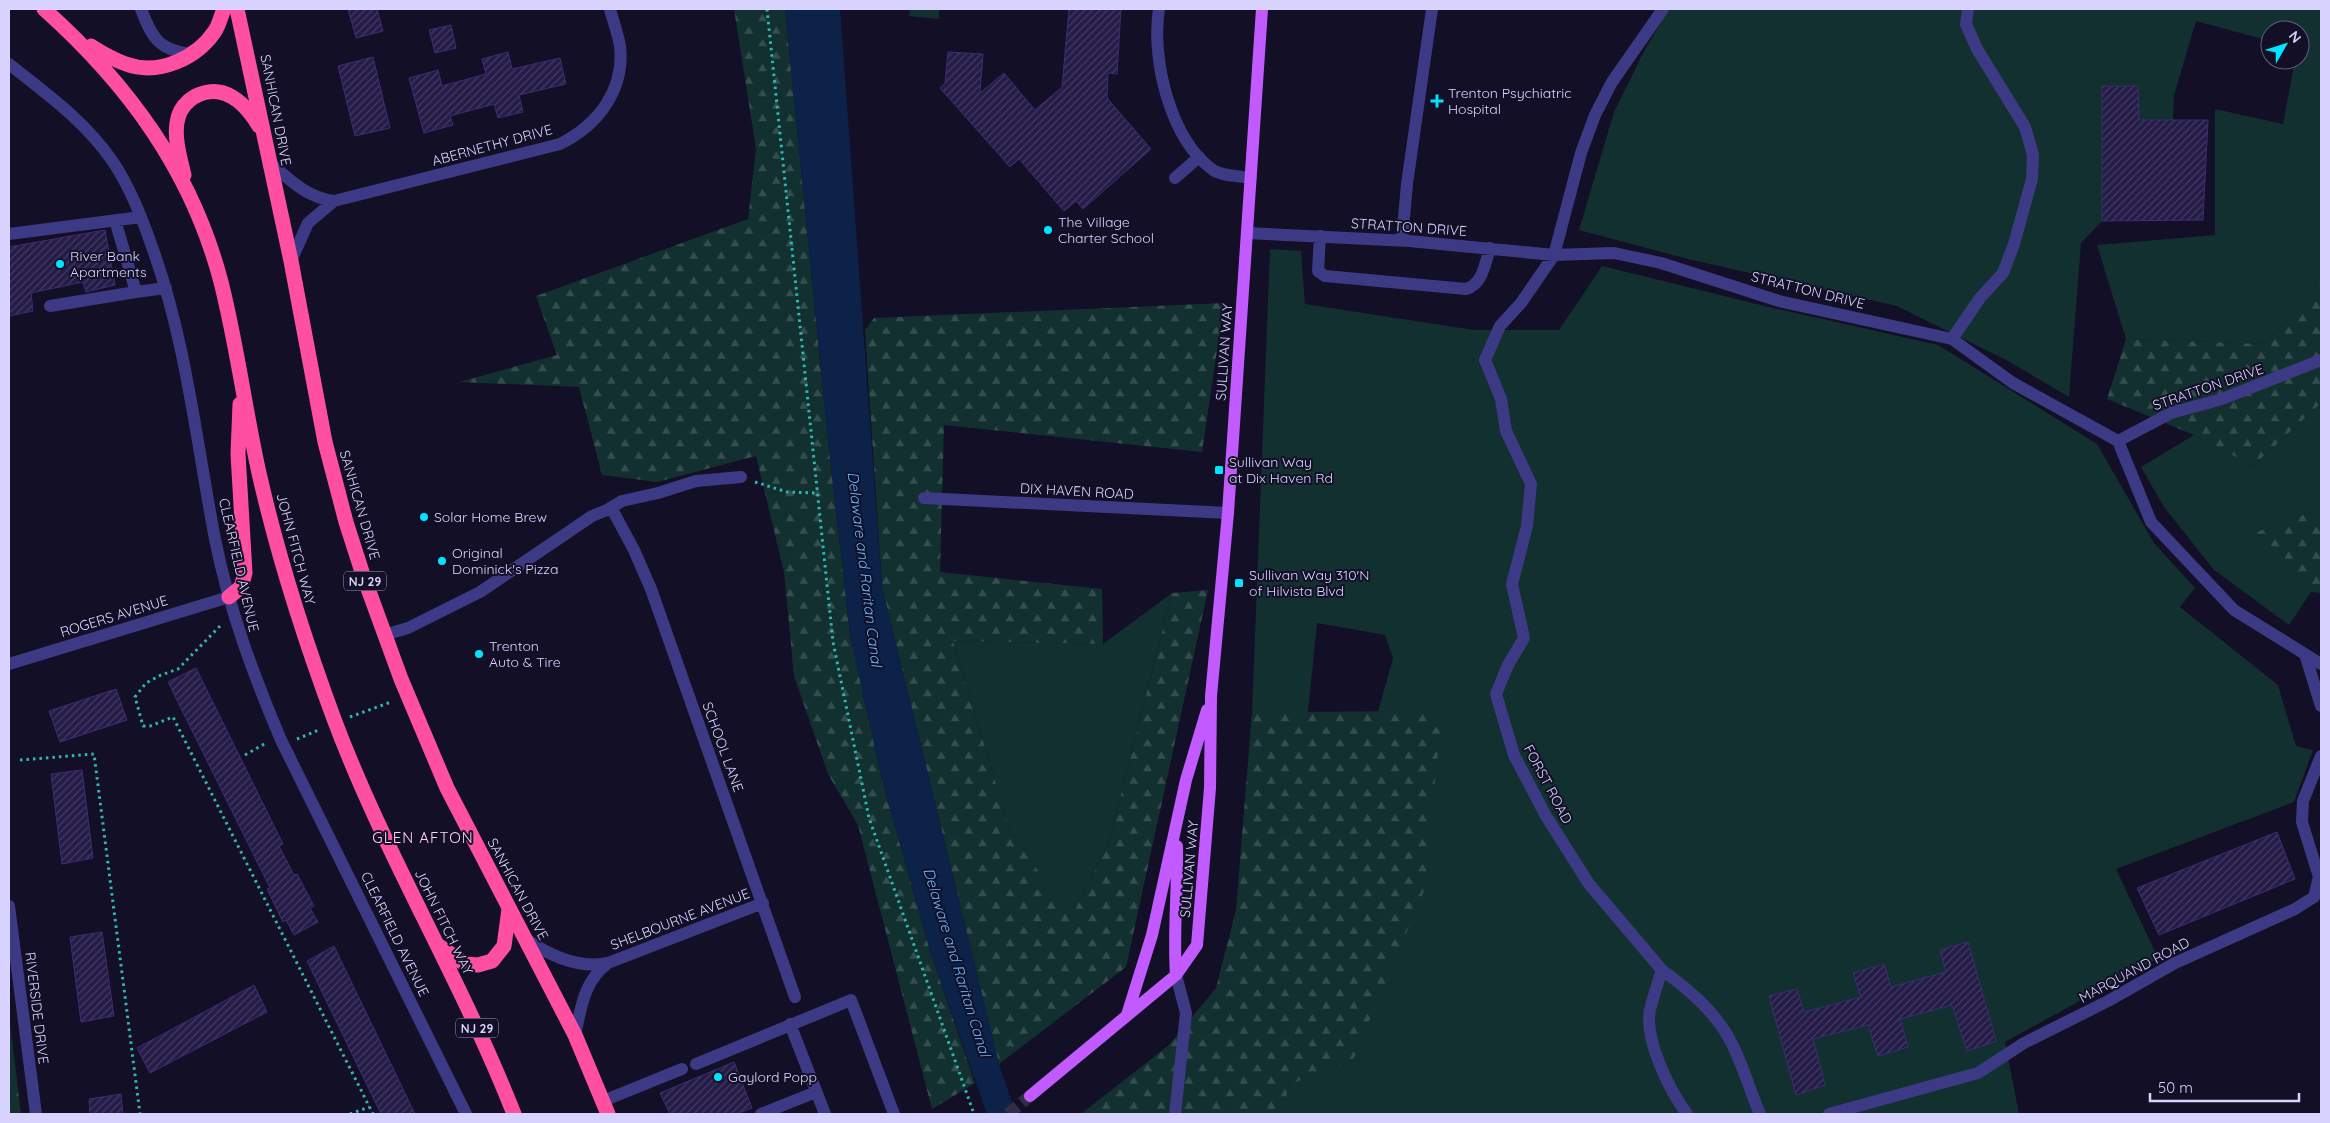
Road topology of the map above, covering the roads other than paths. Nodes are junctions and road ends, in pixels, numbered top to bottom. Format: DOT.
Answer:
graph roads {
  1 [pos="44,9"];
  2 [pos="141,9"];
  3 [pos="224,9"];
  4 [pos="237,9"];
  5 [pos="610,9"];
  6 [pos="1159,9"];
  7 [pos="1262,9"];
  8 [pos="1432,9"];
  9 [pos="1663,9"];
  10 [pos="1968,9"];
  11 [pos="73,35"];
  12 [pos="193,54"];
  13 [pos="9,64"];
  14 [pos="264,134"];
  15 [pos="1199,157"];
  16 [pos="270,162"];
  17 [pos="1175,178"];
  18 [pos="1251,178"];
  19 [pos="190,198"];
  20 [pos="334,201"];
  21 [pos="141,217"];
  22 [pos="115,220"];
  23 [pos="9,234"];
  24 [pos="1247,234"];
  25 [pos="1320,236"];
  26 [pos="1402,240"];
  27 [pos="1490,248"];
  28 [pos="1554,255"];
  29 [pos="291,260"];
  30 [pos="166,288"];
  31 [pos="136,292"];
  32 [pos="50,306"];
  33 [pos="1952,339"];
  34 [pos="2321,360"];
  35 [pos="241,380"];
  36 [pos="2118,441"];
  37 [pos="742,478"];
  38 [pos="924,498"];
  39 [pos="610,511"];
  40 [pos="1228,513"];
  41 [pos="229,597"];
  42 [pos="384,635"];
  43 [pos="2305,654"];
  44 [pos="9,664"];
  45 [pos="2321,664"];
  46 [pos="1211,696"];
  47 [pos="2321,706"];
  48 [pos="2321,756"];
  49 [pos="1176,825"];
  50 [pos="763,903"];
  51 [pos="9,906"];
  52 [pos="510,908"];
  53 [pos="526,939"];
  54 [pos="436,943"];
  55 [pos="608,963"];
  56 [pos="1662,970"];
  57 [pos="1176,975"];
  58 [pos="795,997"];
  59 [pos="1127,1015"];
  60 [pos="790,1024"];
  61 [pos="575,1035"];
  62 [pos="696,1064"];
  63 [pos="682,1069"];
  64 [pos="816,1092"];
  65 [pos="1030,1096"];
  66 [pos="606,1108"];
  67 [pos="36,1114"];
  68 [pos="466,1114"];
  69 [pos="514,1114"];
  70 [pos="761,1114"];
  71 [pos="824,1114"];
  72 [pos="894,1114"];
  73 [pos="1174,1114"];
  74 [pos="1687,1114"];
  75 [pos="1760,1114"];
  76 [pos="1829,1114"];
  1 -- 11 [label="highway, JOHN FITCH WAY / NJ 29"];
  2 -- 12 [label="street"];
  3 -- 12 [label="highway"];
  4 -- 14 [label="highway, SANHICAN DRIVE / NJ 29"];
  5 -- 20 [label="street, ABERNETHY DRIVE"];
  6 -- 15 [label="street"];
  7 -- 18 [label="main road, SULLIVAN WAY"];
  8 -- 26 [label="street"];
  9 -- 28 [label="street, FORST ROAD"];
  10 -- 33 [label="street"];
  11 -- 12 [label="highway"];
  11 -- 19 [label="highway, JOHN FITCH WAY / NJ 29"];
  13 -- 21 [label="street, CLEARFIELD AVENUE"];
  14 -- 16 [label="highway, SANHICAN DRIVE / NJ 29"];
  14 -- 19 [label="highway"];
  15 -- 17 [label="street"];
  15 -- 18 [label="street"];
  16 -- 20 [label="street, ABERNETHY DRIVE"];
  16 -- 29 [label="highway, SANHICAN DRIVE / NJ 29"];
  18 -- 24 [label="main road, SULLIVAN WAY"];
  19 -- 35 [label="highway, JOHN FITCH WAY / NJ 29"];
  20 -- 29 [label="street, ABERNETHY DRIVE"];
  21 -- 22 [label="street"];
  21 -- 30 [label="street, CLEARFIELD AVENUE"];
  22 -- 23 [label="street"];
  22 -- 31 [label="street"];
  24 -- 25 [label="street, STRATTON DRIVE"];
  24 -- 40 [label="main road, SULLIVAN WAY"];
  25 -- 26 [label="street, STRATTON DRIVE"];
  25 -- 27 [label="street"];
  26 -- 27 [label="street, STRATTON DRIVE"];
  27 -- 28 [label="street, STRATTON DRIVE"];
  28 -- 33 [label="street, STRATTON DRIVE"];
  28 -- 56 [label="street, FORST ROAD"];
  29 -- 42 [label="highway, SANHICAN DRIVE / NJ 29"];
  30 -- 31 [label="street"];
  30 -- 41 [label="street, CLEARFIELD AVENUE"];
  31 -- 32 [label="street"];
  33 -- 36 [label="street, STRATTON DRIVE"];
  34 -- 36 [label="street, STRATTON DRIVE"];
  35 -- 41 [label="highway"];
  35 -- 54 [label="highway, JOHN FITCH WAY / NJ 29"];
  36 -- 43 [label="street"];
  37 -- 39 [label="street"];
  38 -- 40 [label="street, DIX HAVEN ROAD"];
  39 -- 42 [label="street"];
  39 -- 50 [label="street, SCHOOL LANE"];
  40 -- 46 [label="main road, SULLIVAN WAY"];
  41 -- 44 [label="street, ROGERS AVENUE"];
  41 -- 68 [label="street, CLEARFIELD AVENUE"];
  42 -- 52 [label="highway, SANHICAN DRIVE / NJ 29"];
  43 -- 45 [label="street"];
  43 -- 47 [label="street"];
  46 -- 49 [label="main road, SULLIVAN WAY"];
  46 -- 57 [label="main road, SULLIVAN WAY"];
  48 -- 76 [label="street, MARQUAND ROAD"];
  49 -- 57 [label="main road"];
  49 -- 59 [label="main road, SULLIVAN WAY"];
  50 -- 55 [label="street, SHELBOURNE AVENUE"];
  50 -- 58 [label="street, SCHOOL LANE"];
  51 -- 67 [label="street, RIVERSIDE DRIVE"];
  52 -- 53 [label="highway, SANHICAN DRIVE / NJ 29"];
  52 -- 54 [label="highway"];
  53 -- 55 [label="street, SHELBOURNE AVENUE"];
  53 -- 61 [label="highway, SANHICAN DRIVE / NJ 29"];
  54 -- 69 [label="highway, JOHN FITCH WAY / NJ 29"];
  55 -- 61 [label="street, SHELBOURNE AVENUE"];
  56 -- 74 [label="street"];
  56 -- 75 [label="street, FORST ROAD"];
  57 -- 59 [label="main road, SULLIVAN WAY"];
  57 -- 73 [label="street"];
  59 -- 65 [label="main road, SULLIVAN WAY"];
  60 -- 62 [label="street"];
  60 -- 64 [label="street"];
  60 -- 72 [label="street"];
  61 -- 66 [label="highway, SANHICAN DRIVE / NJ 29"];
  63 -- 66 [label="street"];
  64 -- 70 [label="street"];
  64 -- 71 [label="street"];
}
